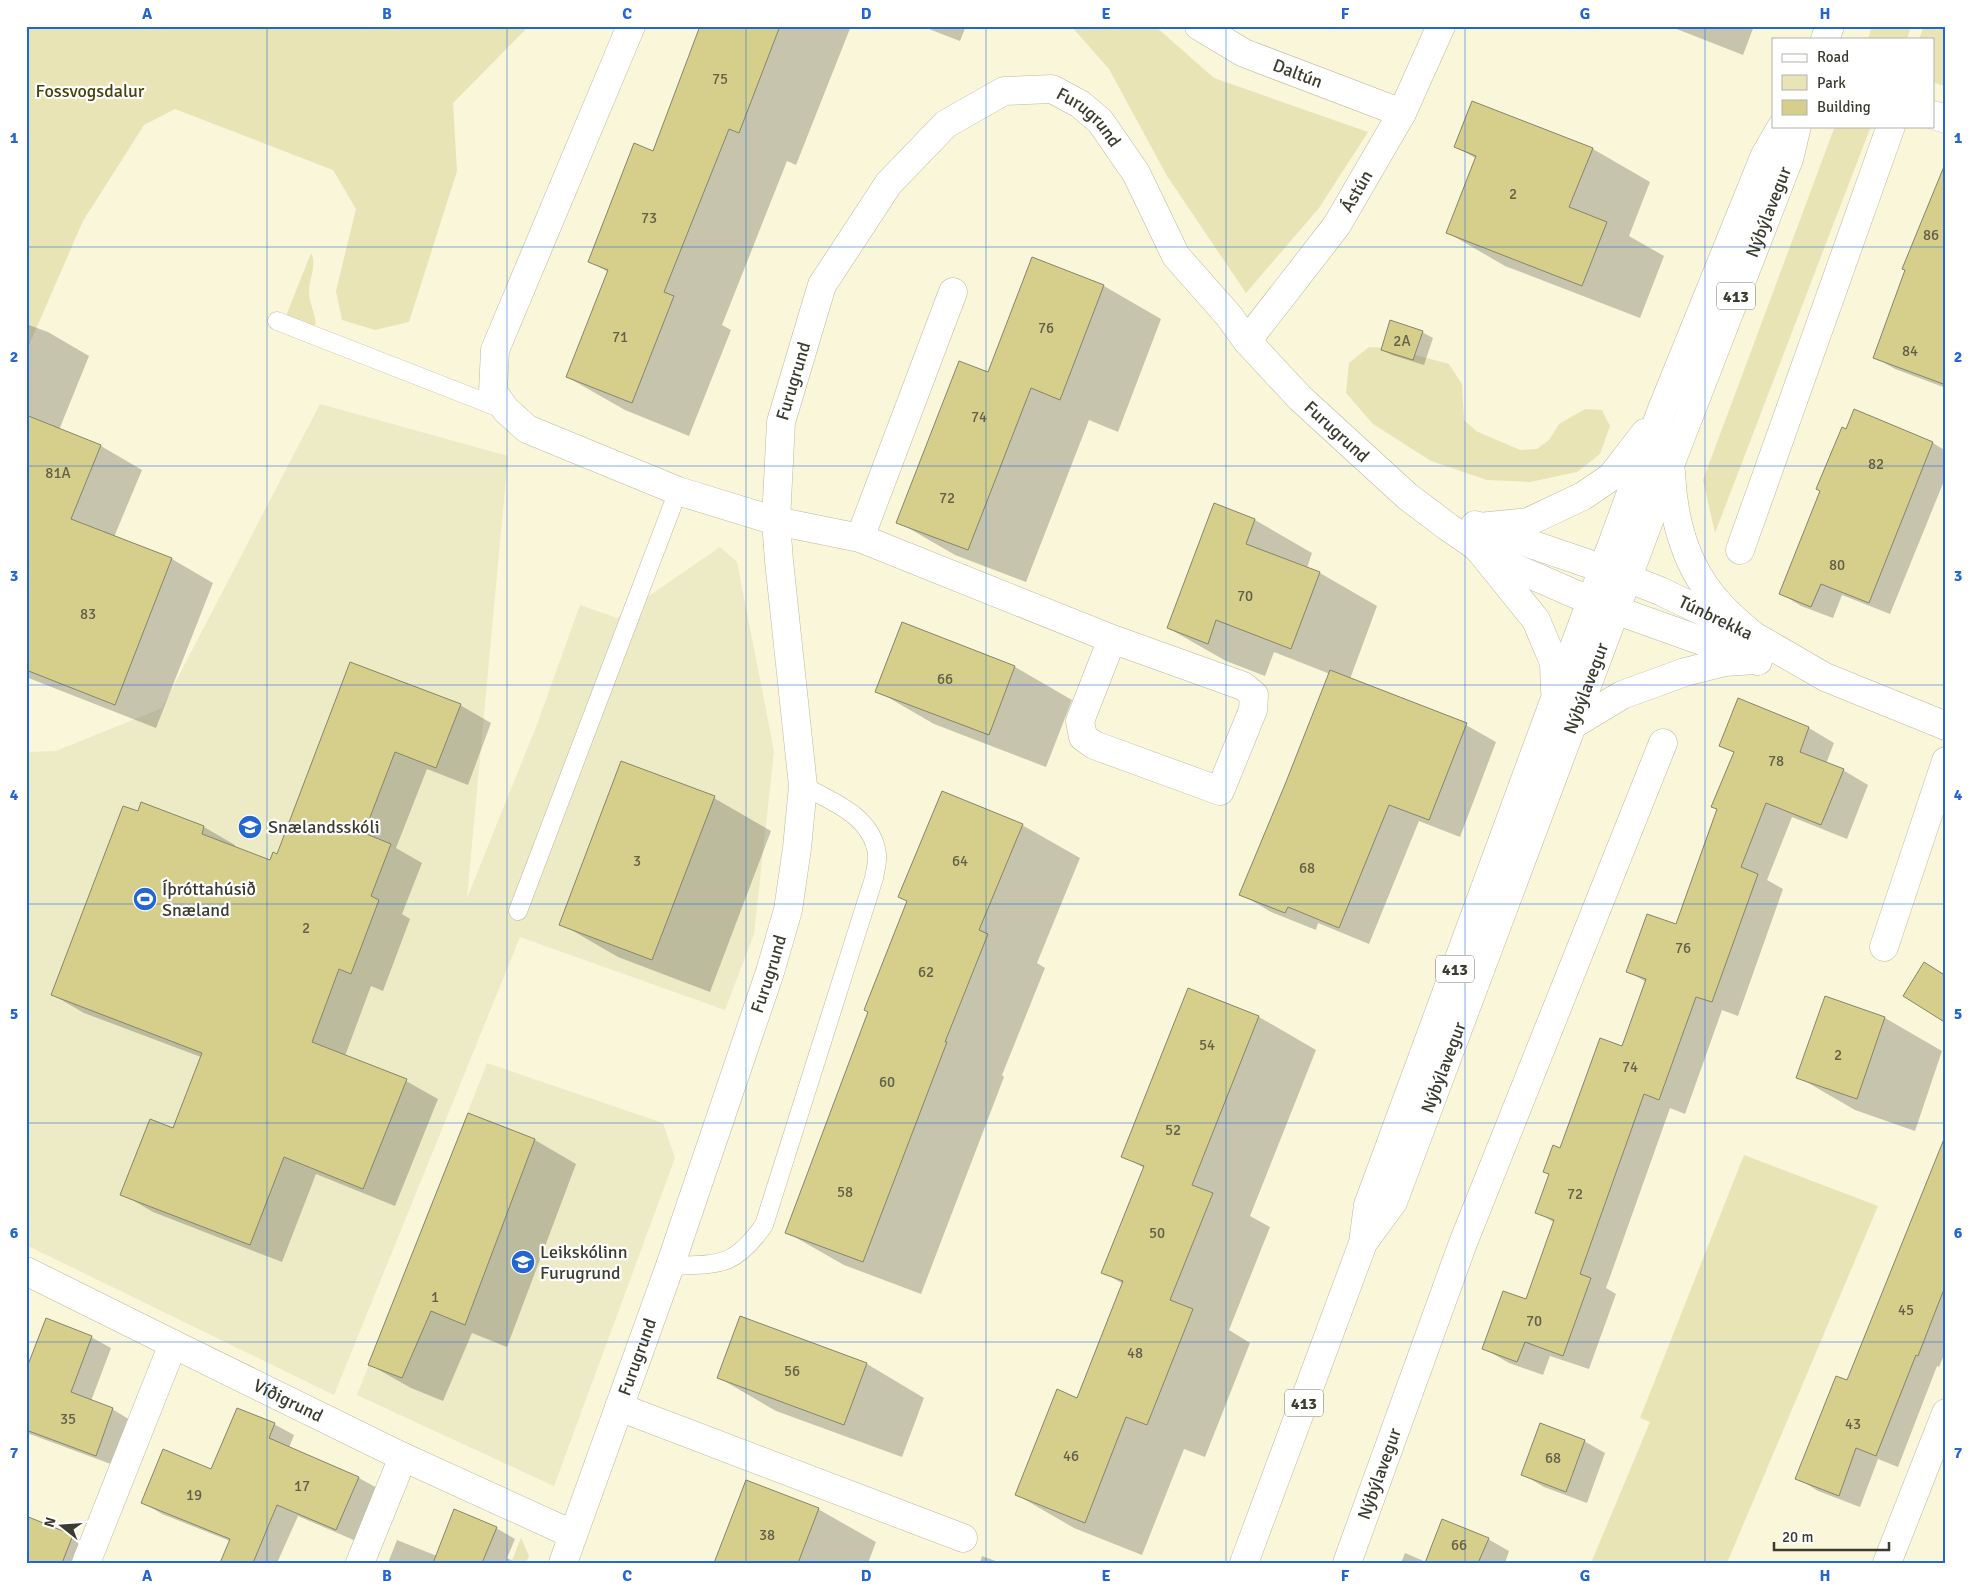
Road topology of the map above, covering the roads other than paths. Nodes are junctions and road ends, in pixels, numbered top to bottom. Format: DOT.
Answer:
graph roads {
  1 [pos="631,26"];
  2 [pos="1198,26"];
  3 [pos="1440,26"];
  4 [pos="1830,26"];
  5 [pos="1825,38"];
  6 [pos="1402,113"];
  7 [pos="1934,115"];
  8 [pos="1946,119"];
  9 [pos="1781,128"];
  10 [pos="1797,128"];
  11 [pos="1890,128"];
  12 [pos="953,292"];
  13 [pos="277,321"];
  14 [pos="1247,341"];
  15 [pos="506,410"];
  16 [pos="1662,410"];
  17 [pos="1670,465"];
  18 [pos="678,491"];
  19 [pos="776,522"];
  20 [pos="1478,537"];
  21 [pos="860,538"];
  22 [pos="1740,550"];
  23 [pos="1616,573"];
  24 [pos="1603,606"];
  25 [pos="1112,639"];
  26 [pos="1755,648"];
  27 [pos="1555,698"];
  28 [pos="1574,724"];
  29 [pos="1946,726"];
  30 [pos="1663,743"];
  31 [pos="1946,760"];
  32 [pos="802,786"];
  33 [pos="518,910"];
  34 [pos="1884,947"];
  35 [pos="1363,1243"];
  36 [pos="670,1266"];
  37 [pos="26,1271"];
  38 [pos="173,1344"];
  39 [pos="619,1407"];
  40 [pos="1946,1413"];
  41 [pos="403,1457"];
  42 [pos="572,1534"];
  43 [pos="963,1538"];
  44 [pos="86,1563"];
  45 [pos="360,1563"];
  46 [pos="562,1563"];
  47 [pos="1244,1563"];
  48 [pos="1347,1563"];
  49 [pos="1888,1563"];
  1 -- 15 [label="street"];
  2 -- 6 [label="street, Daltún"];
  3 -- 6 [label="street, Ástún"];
  4 -- 5 [label="street"];
  6 -- 14 [label="street, Ástún"];
  7 -- 8 [label="street"];
  9 -- 16 [label="street, Nýbýlavegur / 413"];
  10 -- 17 [label="street, Nýbýlavegur / 413"];
  11 -- 22 [label="street"];
  12 -- 21 [label="street"];
  13 -- 15 [label="lane"];
  14 -- 19 [label="street, Furugrund"];
  14 -- 20 [label="street, Furugrund"];
  15 -- 18 [label="street"];
  16 -- 20 [label="street"];
  16 -- 23 [label="street, Nýbýlavegur / 413"];
  17 -- 23 [label="street, Nýbýlavegur / 413"];
  17 -- 26 [label="street"];
  18 -- 19 [label="street"];
  18 -- 33 [label="lane"];
  19 -- 21 [label="street"];
  19 -- 32 [label="street, Furugrund"];
  20 -- 23 [label="street, Furugrund"];
  20 -- 24 [label="street, Furugrund"];
  20 -- 27 [label="street"];
  21 -- 25 [label="street"];
  23 -- 24 [label="street, Nýbýlavegur / 413"];
  23 -- 26 [label="street, Túnbrekka"];
  24 -- 26 [label="street, Túnbrekka"];
  24 -- 27 [label="street, Nýbýlavegur / 413"];
  24 -- 28 [label="street, Nýbýlavegur / 413"];
  25 -- 25 [label="street"];
  26 -- 28 [label="street"];
  26 -- 29 [label="street, Túnbrekka"];
  27 -- 35 [label="street, Nýbýlavegur / 413"];
  28 -- 35 [label="street, Nýbýlavegur / 413"];
  30 -- 48 [label="street, Nýbýlavegur"];
  31 -- 34 [label="street"];
  32 -- 36 [label="street, Furugrund"];
  32 -- 36 [label="lane"];
  35 -- 47 [label="street, Nýbýlavegur / 413"];
  36 -- 39 [label="street, Furugrund"];
  37 -- 38 [label="street, Víðigrund"];
  38 -- 41 [label="street, Víðigrund"];
  38 -- 44 [label="street"];
  39 -- 42 [label="street, Furugrund"];
  39 -- 43 [label="street, Furugrund"];
  40 -- 49 [label="street"];
  41 -- 42 [label="street, Víðigrund"];
  41 -- 45 [label="street"];
  42 -- 46 [label="street, Furugrund"];
}
